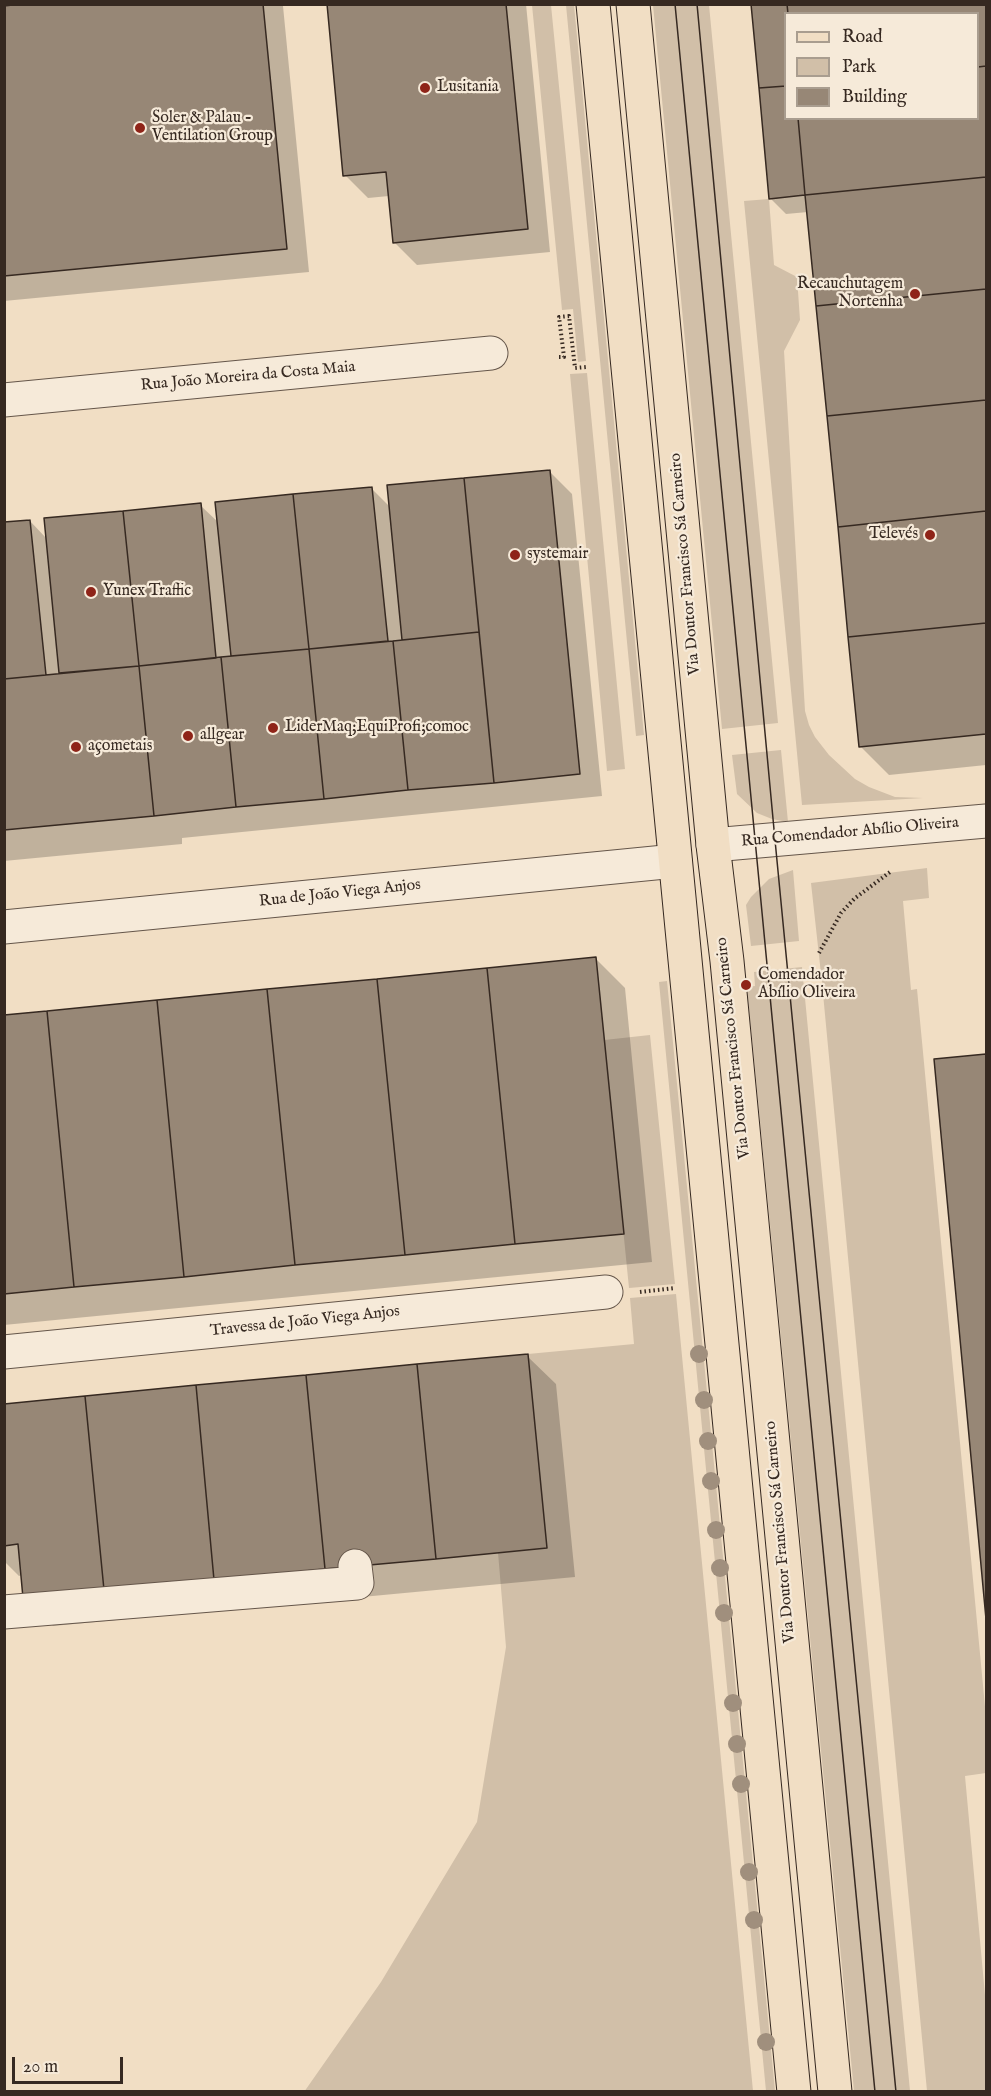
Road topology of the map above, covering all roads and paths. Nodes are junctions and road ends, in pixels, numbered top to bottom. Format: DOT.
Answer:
graph roads {
  1 [pos="593,4"];
  2 [pos="633,4"];
  3 [pos="491,353"];
  4 [pos="559,357"];
  5 [pos="586,367"];
  6 [pos="4,400"];
  7 [pos="987,821"];
  8 [pos="713,845"];
  9 [pos="675,861"];
  10 [pos="890,872"];
  11 [pos="4,927"];
  12 [pos="819,953"];
  13 [pos="675,1288"];
  14 [pos="617,1293"];
  15 [pos="4,1352"];
  16 [pos="355,1566"];
  17 [pos="4,1612"];
  18 [pos="794,2091"];
  19 [pos="835,2091"];
  1 -- 9 [label="main road"];
  2 -- 8 [label="main road, Via Doutor Francisco Sá Carneiro"];
  3 -- 6 [label="street, Rua João Moreira da Costa Maia"];
  4 -- 5 [label="path"];
  7 -- 8 [label="street, Rua Comendador Abílio Oliveira"];
  8 -- 19 [label="main road, Via Doutor Francisco Sá Carneiro"];
  9 -- 11 [label="street, Rua de João Viega Anjos"];
  9 -- 18 [label="main road"];
  10 -- 12 [label="path"];
  13 -- 14 [label="path"];
  14 -- 15 [label="street, Travessa de João Viega Anjos"];
  16 -- 17 [label="street"];
}
